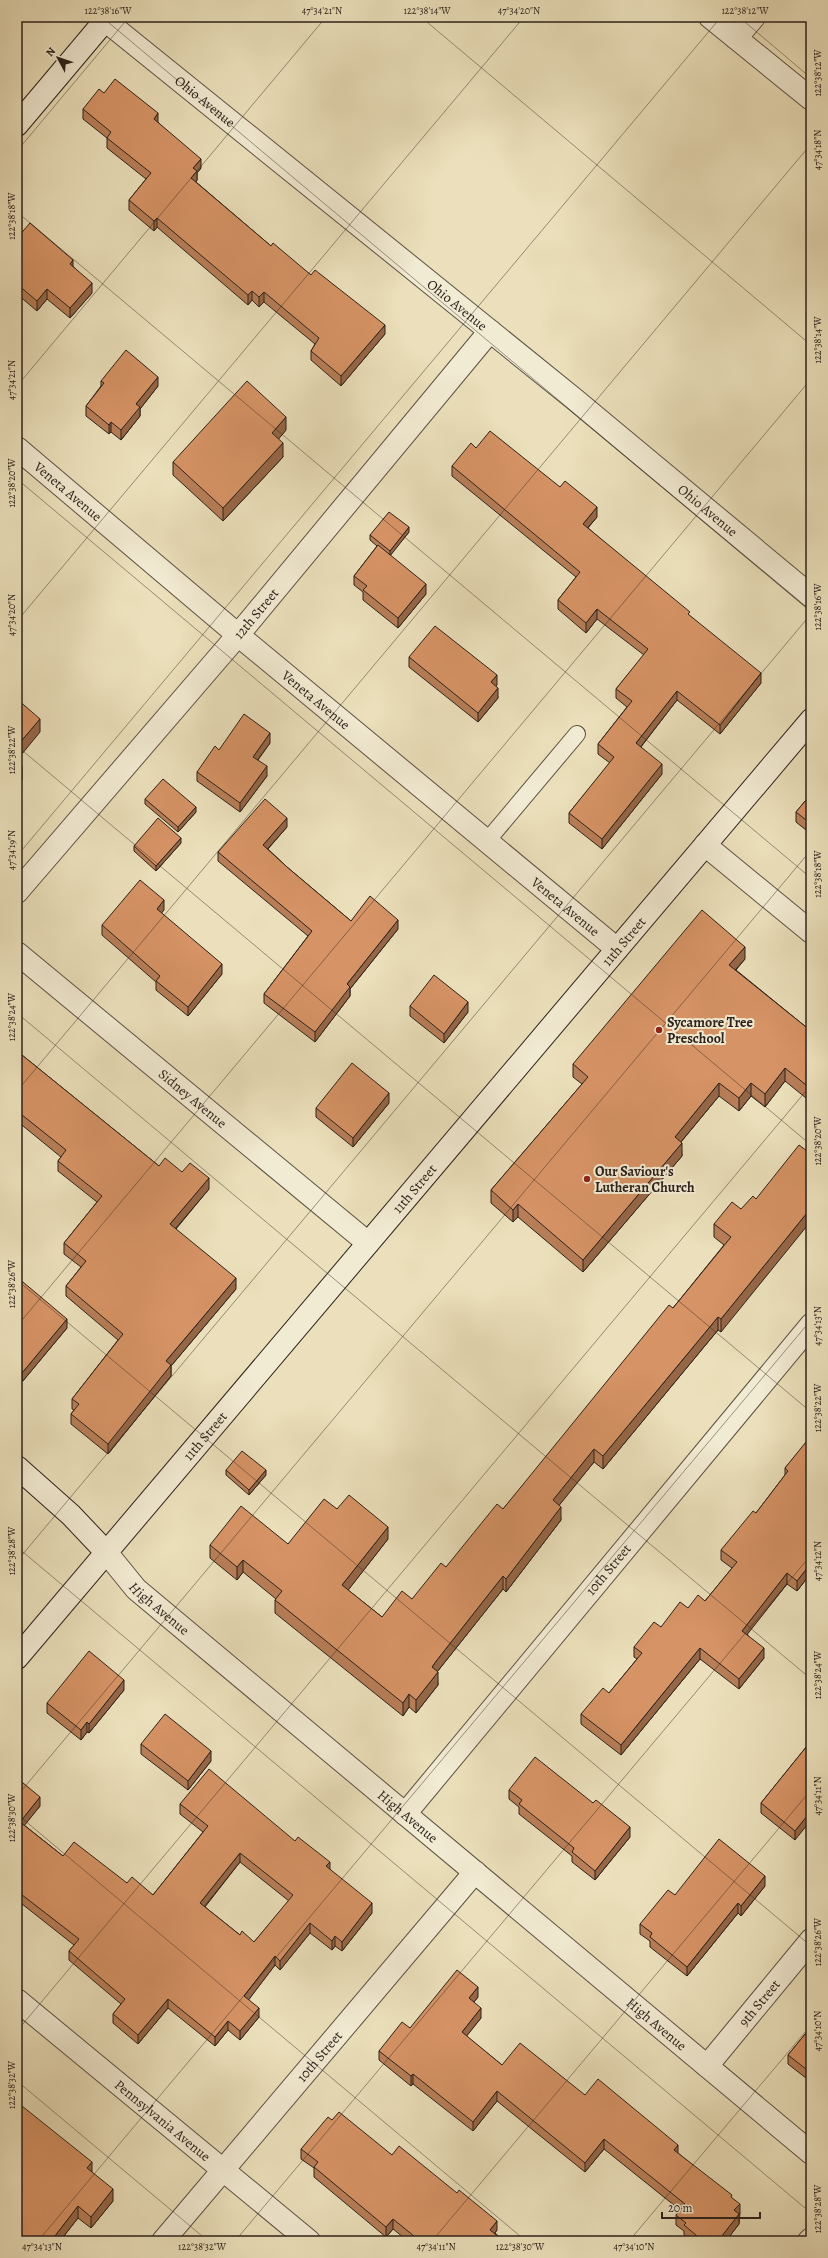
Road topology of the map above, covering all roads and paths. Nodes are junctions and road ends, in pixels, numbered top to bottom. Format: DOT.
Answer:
graph roads {
  1 [pos="710,17"];
  2 [pos="754,17"];
  3 [pos="105,18"];
  4 [pos="736,38"];
  5 [pos="811,99"];
  6 [pos="17,125"];
  7 [pos="490,331"];
  8 [pos="17,448"];
  9 [pos="811,596"];
  10 [pos="238,635"];
  11 [pos="811,720"];
  12 [pos="577,734"];
  13 [pos="487,841"];
  14 [pos="705,845"];
  15 [pos="17,892"];
  16 [pos="811,932"];
  17 [pos="617,949"];
  18 [pos="17,953"];
  19 [pos="368,1243"];
  20 [pos="811,1325"];
  21 [pos="17,1467"];
  22 [pos="106,1552"];
  23 [pos="17,1658"];
  24 [pos="406,1814"];
  25 [pos="475,1872"];
  26 [pos="811,1940"];
  27 [pos="17,2000"];
  28 [pos="707,2066"];
  29 [pos="811,2153"];
  30 [pos="224,2169"];
  31 [pos="811,2239"];
  32 [pos="163,2241"];
  33 [pos="310,2241"];
  34 [pos="809,2241"];
  1 -- 4 [label="street"];
  2 -- 4 [label="street"];
  3 -- 6 [label="street"];
  3 -- 7 [label="street, Ohio Avenue"];
  4 -- 5 [label="street"];
  7 -- 9 [label="street, Ohio Avenue"];
  7 -- 10 [label="street, 12th Street"];
  8 -- 10 [label="street, Veneta Avenue"];
  10 -- 13 [label="street, Veneta Avenue"];
  10 -- 15 [label="street, 12th Street"];
  11 -- 14 [label="street, 11th Street"];
  12 -- 13 [label="lane"];
  13 -- 17 [label="street, Veneta Avenue"];
  14 -- 16 [label="street"];
  14 -- 17 [label="street, 11th Street"];
  17 -- 19 [label="street, 11th Street"];
  18 -- 19 [label="street, Sidney Avenue"];
  19 -- 22 [label="street, 11th Street"];
  20 -- 24 [label="street, 10th Street"];
  21 -- 22 [label="street, High Avenue"];
  22 -- 23 [label="street, 11th Street"];
  22 -- 24 [label="street, High Avenue"];
  24 -- 25 [label="street, High Avenue"];
  25 -- 28 [label="street, High Avenue"];
  25 -- 30 [label="street, 10th Street"];
  26 -- 28 [label="street, 9th Street"];
  27 -- 30 [label="street, Pennsylvania Avenue"];
  28 -- 29 [label="street, High Avenue"];
  30 -- 32 [label="street, 10th Street"];
  30 -- 33 [label="street, Pennsylvania Avenue"];
  31 -- 34 [label="street"];
}
